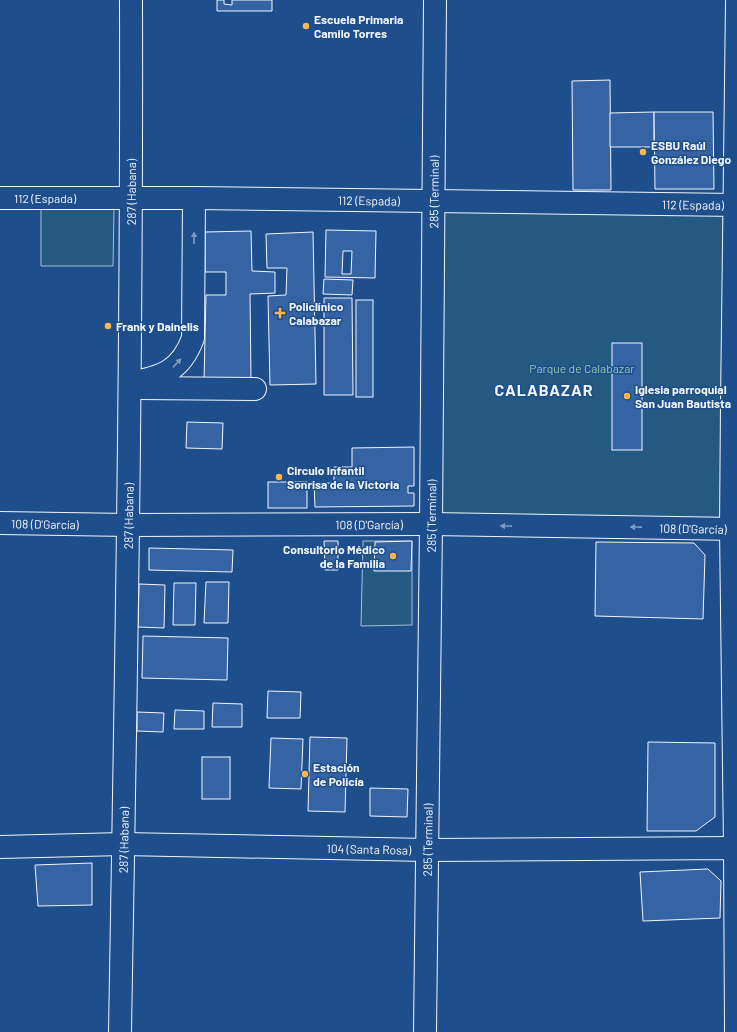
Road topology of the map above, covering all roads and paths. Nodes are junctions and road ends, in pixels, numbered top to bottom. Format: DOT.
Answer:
graph roads {
  1 [pos="131,0"];
  2 [pos="435,0"];
  3 [pos="737,2"];
  4 [pos="0,198"];
  5 [pos="132,198"];
  6 [pos="194,198"];
  7 [pos="434,201"];
  8 [pos="736,205"];
  9 [pos="130,386"];
  10 [pos="255,389"];
  11 [pos="0,523"];
  12 [pos="431,524"];
  13 [pos="129,525"];
  14 [pos="734,529"];
  15 [pos="123,844"];
  16 [pos="0,847"];
  17 [pos="736,848"];
  18 [pos="426,850"];
  19 [pos="120,1032"];
  20 [pos="425,1032"];
  21 [pos="736,1032"];
  1 -- 5 [label="street, 287 (Habana)"];
  2 -- 7 [label="street, 285 (Terminal)"];
  3 -- 8 [label="street"];
  4 -- 5 [label="street, 112 (Espada)"];
  5 -- 6 [label="street, 112 (Espada)"];
  5 -- 9 [label="street, 287 (Habana)"];
  6 -- 7 [label="street, 112 (Espada)"];
  9 -- 6 [label="street, one-way"];
  7 -- 8 [label="street, 112 (Espada)"];
  7 -- 12 [label="street, 285 (Terminal)"];
  8 -- 14 [label="street"];
  9 -- 10 [label="street"];
  9 -- 13 [label="street, 287 (Habana)"];
  11 -- 13 [label="street, 108 (D'García)"];
  12 -- 13 [label="street, 108 (D'García)"];
  14 -- 12 [label="street, 108 (D'García), one-way"];
  12 -- 18 [label="street, 285 (Terminal)"];
  13 -- 15 [label="street, 287 (Habana)"];
  14 -- 17 [label="street"];
  15 -- 16 [label="street, 104 (Santa Rosa)"];
  15 -- 18 [label="street, 104 (Santa Rosa)"];
  15 -- 19 [label="street, 287 (Habana)"];
  17 -- 18 [label="street, 104 (Santa Rosa)"];
  17 -- 21 [label="street"];
  18 -- 20 [label="street, 285 (Terminal)"];
}
